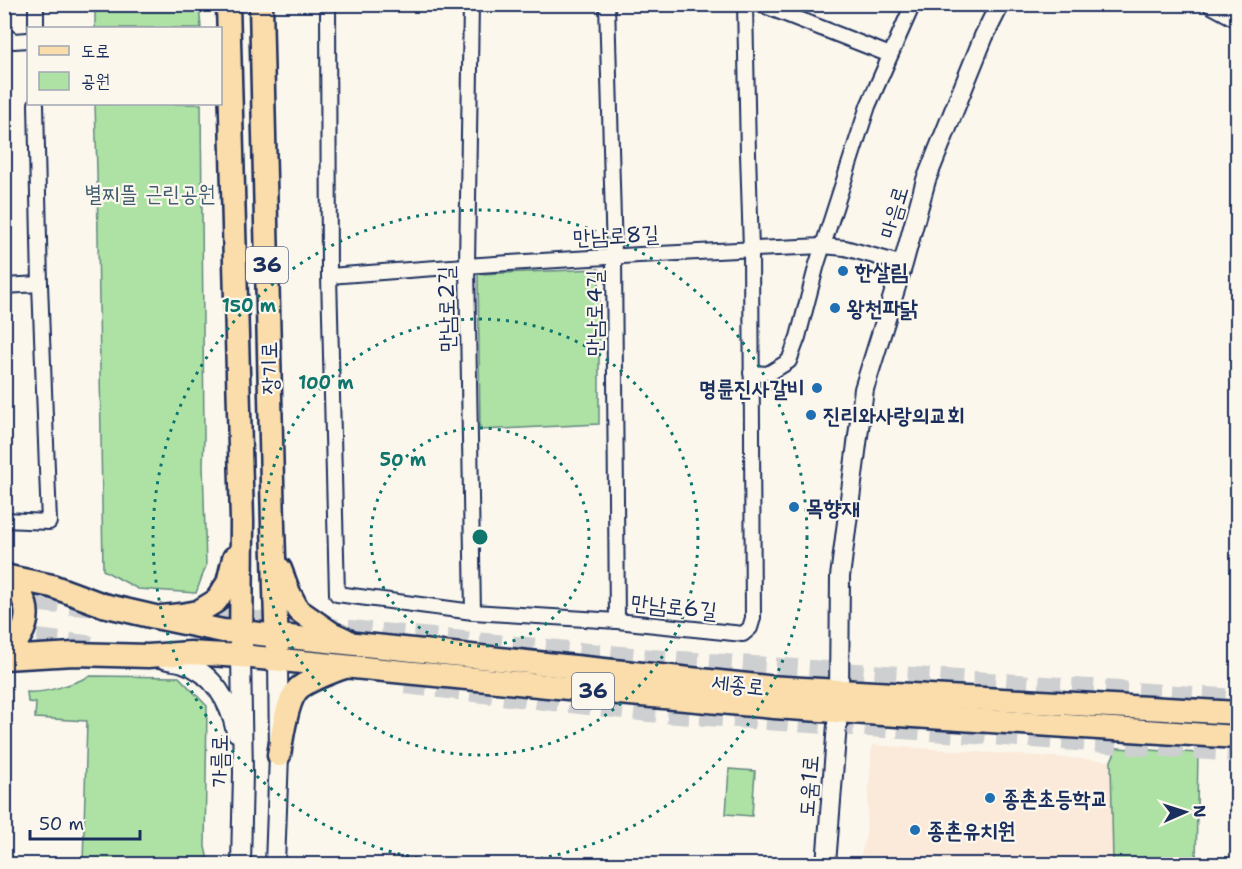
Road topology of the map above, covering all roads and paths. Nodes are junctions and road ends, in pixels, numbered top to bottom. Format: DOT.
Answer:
graph roads {
  1 [pos="36,4"];
  2 [pos="228,4"];
  3 [pos="261,4"];
  4 [pos="328,4"];
  5 [pos="471,4"];
  6 [pos="607,4"];
  7 [pos="746,4"];
  8 [pos="760,4"];
  9 [pos="913,4"];
  10 [pos="1000,4"];
  11 [pos="1212,4"];
  12 [pos="1238,18"];
  13 [pos="36,27"];
  14 [pos="4,35"];
  15 [pos="27,40"];
  16 [pos="890,55"];
  17 [pos="36,105"];
  18 [pos="823,246"];
  19 [pos="752,249"];
  20 [pos="614,256"];
  21 [pos="903,264"];
  22 [pos="466,265"];
  23 [pos="329,276"];
  24 [pos="40,284"];
  25 [pos="4,286"];
  26 [pos="751,373"];
  27 [pos="4,520"];
  28 [pos="242,521"];
  29 [pos="273,526"];
  30 [pos="6,576"];
  31 [pos="473,612"];
  32 [pos="155,617"];
  33 [pos="616,621"];
  34 [pos="241,632"];
  35 [pos="277,636"];
  36 [pos="353,644"];
  37 [pos="4,656"];
  38 [pos="148,656"];
  39 [pos="241,656"];
  40 [pos="278,660"];
  41 [pos="348,666"];
  42 [pos="838,702"];
  43 [pos="1238,714"];
  44 [pos="1238,737"];
  45 [pos="279,755"];
  46 [pos="243,773"];
  47 [pos="241,864"];
  48 [pos="275,864"];
  49 [pos="826,864"];
  1 -- 13 [label="street"];
  2 -- 28 [label="main road, 장기로 / 36"];
  3 -- 29 [label="main road, 장기로 / 36"];
  4 -- 23 [label="street"];
  5 -- 22 [label="street, 만남로2길"];
  6 -- 20 [label="street, 만남로4길"];
  7 -- 19 [label="street, 만남로6길"];
  8 -- 16 [label="street"];
  9 -- 16 [label="street"];
  10 -- 21 [label="street, 마음로"];
  11 -- 12 [label="street"];
  14 -- 15 [label="street"];
  16 -- 18 [label="street"];
  17 -- 24 [label="street"];
  18 -- 19 [label="street, 만남로8길"];
  18 -- 21 [label="street, 만남로8길"];
  18 -- 26 [label="street"];
  19 -- 20 [label="street, 만남로8길"];
  19 -- 26 [label="street, 만남로6길"];
  20 -- 22 [label="street, 만남로8길"];
  20 -- 33 [label="street, 만남로4길"];
  21 -- 42 [label="street, 마음로"];
  22 -- 23 [label="street, 만남로8길"];
  22 -- 31 [label="street, 만남로2길"];
  23 -- 31 [label="street, 만남로6길"];
  24 -- 25 [label="street"];
  24 -- 27 [label="street"];
  26 -- 33 [label="street, 만남로6길"];
  28 -- 32 [label="main road"];
  28 -- 34 [label="main road, 장기로"];
  29 -- 35 [label="main road, 장기로"];
  29 -- 36 [label="main road, 36"];
  30 -- 32 [label="main road, 세종로"];
  30 -- 37 [label="main road"];
  31 -- 33 [label="street, 만남로6길"];
  32 -- 34 [label="main road, 세종로"];
  34 -- 35 [label="main road, 세종로 / 36"];
  34 -- 39 [label="main road, 장기로"];
  35 -- 36 [label="main road, 세종로 / 36"];
  35 -- 40 [label="main road, 장기로"];
  36 -- 42 [label="main road, 세종로 / 36"];
  37 -- 38 [label="main road, 세종로"];
  38 -- 39 [label="main road, 세종로"];
  38 -- 46 [label="street"];
  39 -- 40 [label="main road, 세종로 / 36"];
  39 -- 46 [label="street, 가름로"];
  40 -- 41 [label="main road, 세종로 / 36"];
  40 -- 45 [label="street"];
  41 -- 42 [label="main road, 세종로 / 36"];
  41 -- 45 [label="main road"];
  42 -- 43 [label="main road, 세종로 / 36"];
  42 -- 44 [label="main road, 세종로 / 36"];
  42 -- 49 [label="street, 도움1로"];
  45 -- 48 [label="street"];
  46 -- 47 [label="street, 가름로"];
}
